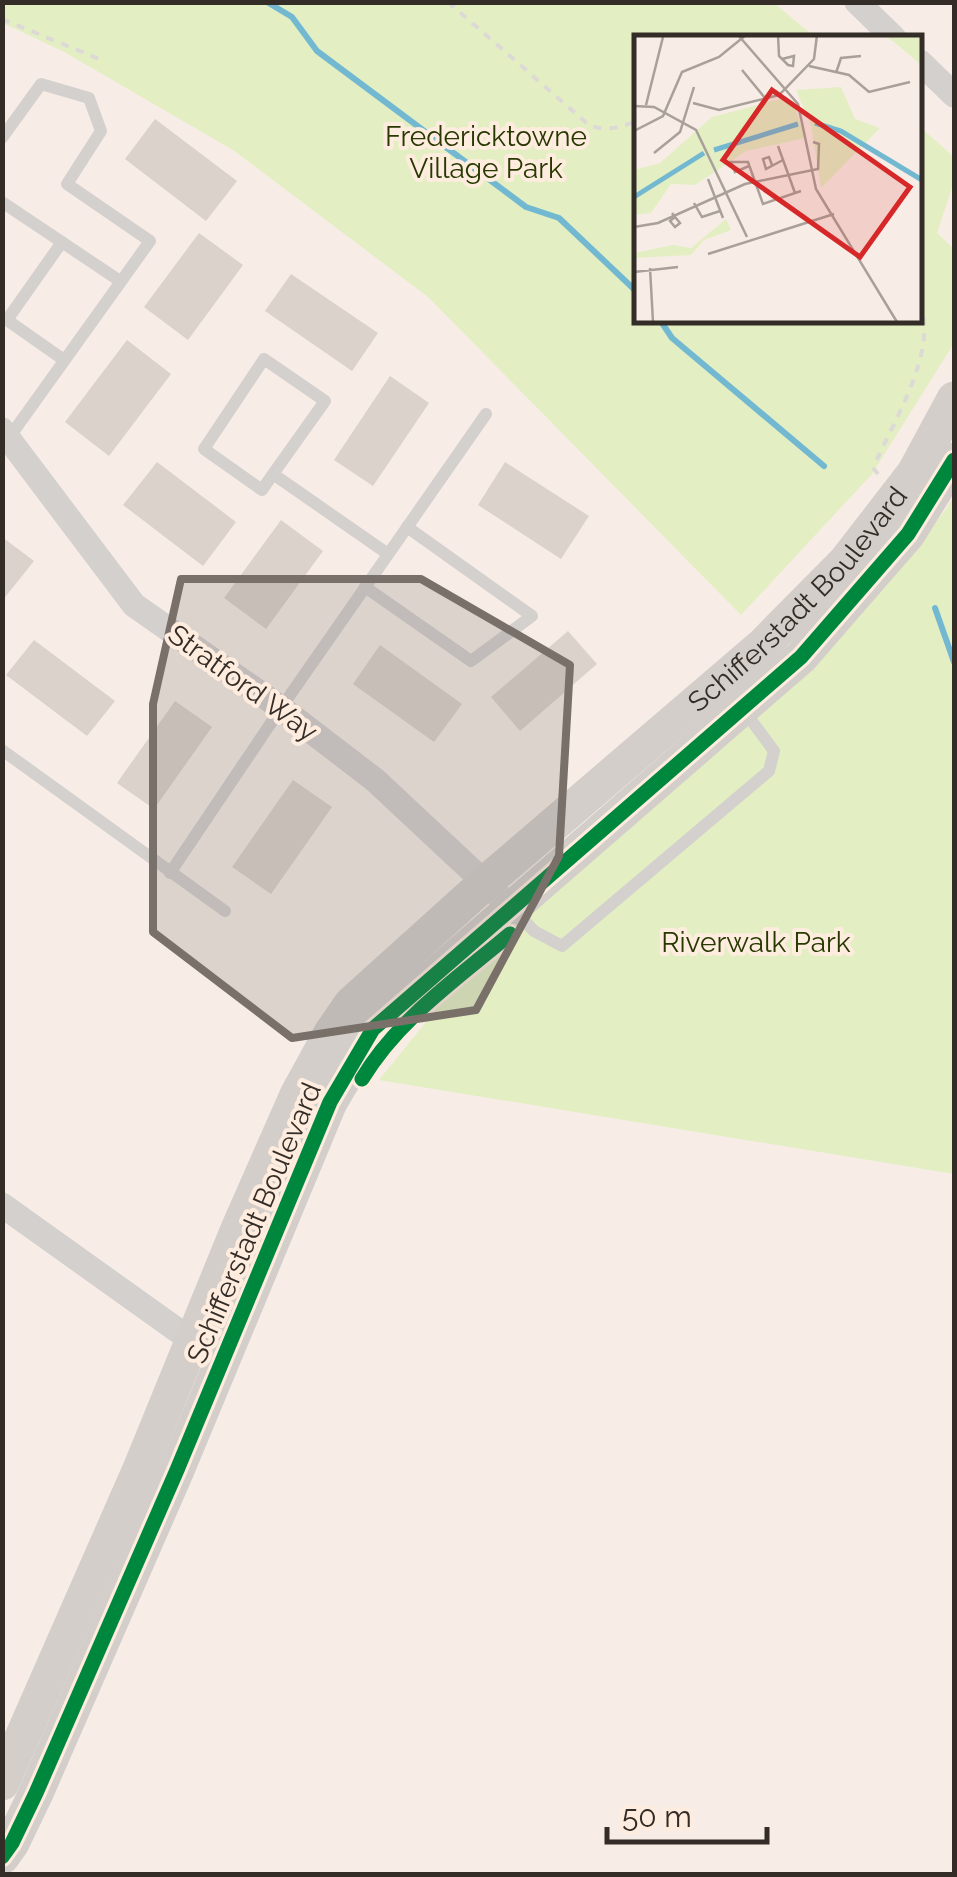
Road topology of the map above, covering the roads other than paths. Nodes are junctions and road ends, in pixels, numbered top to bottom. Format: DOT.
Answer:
graph roads {
  1 [pos="857,2"];
  2 [pos="891,35"];
  3 [pos="922,64"];
  4 [pos="954,95"];
  5 [pos="2,138"];
  6 [pos="2,202"];
  7 [pos="62,242"];
  8 [pos="120,282"];
  9 [pos="64,360"];
  10 [pos="954,398"];
  11 [pos="486,414"];
  12 [pos="4,439"];
  13 [pos="954,460"];
  14 [pos="274,474"];
  15 [pos="407,526"];
  16 [pos="388,554"];
  17 [pos="365,587"];
  18 [pos="281,708"];
  19 [pos="743,708"];
  20 [pos="2,750"];
  21 [pos="170,873"];
  22 [pos="484,884"];
  23 [pos="513,910"];
  24 [pos="226,911"];
  25 [pos="2,1205"];
  26 [pos="192,1342"];
  27 [pos="222,1360"];
  28 [pos="2,1783"];
  29 [pos="2,1857"];
  1 -- 2 [label="street"];
  3 -- 4 [label="street"];
  5 -- 8 [label="lane"];
  6 -- 7 [label="lane"];
  7 -- 8 [label="lane"];
  7 -- 9 [label="lane"];
  8 -- 9 [label="lane"];
  9 -- 12 [label="lane"];
  10 -- 22 [label="main road, Schifferstadt Boulevard"];
  11 -- 15 [label="lane"];
  12 -- 18 [label="street, Stratford Way"];
  13 -- 19 [label="main road, Schifferstadt Boulevard"];
  14 -- 14 [label="lane"];
  14 -- 16 [label="lane"];
  15 -- 16 [label="lane"];
  15 -- 17 [label="lane"];
  16 -- 17 [label="lane"];
  17 -- 18 [label="lane"];
  18 -- 21 [label="lane"];
  18 -- 22 [label="street, Stratford Way"];
  19 -- 23 [label="main road, Schifferstadt Boulevard"];
  19 -- 23 [label="lane"];
  20 -- 21 [label="lane"];
  21 -- 24 [label="lane"];
  22 -- 23 [label="street, Stratford Way"];
  22 -- 26 [label="main road, Schifferstadt Boulevard"];
  23 -- 27 [label="main road, Schifferstadt Boulevard"];
  25 -- 26 [label="street"];
  26 -- 27 [label="street"];
  26 -- 28 [label="main road, Schifferstadt Boulevard"];
  27 -- 29 [label="main road, Schifferstadt Boulevard"];
}
